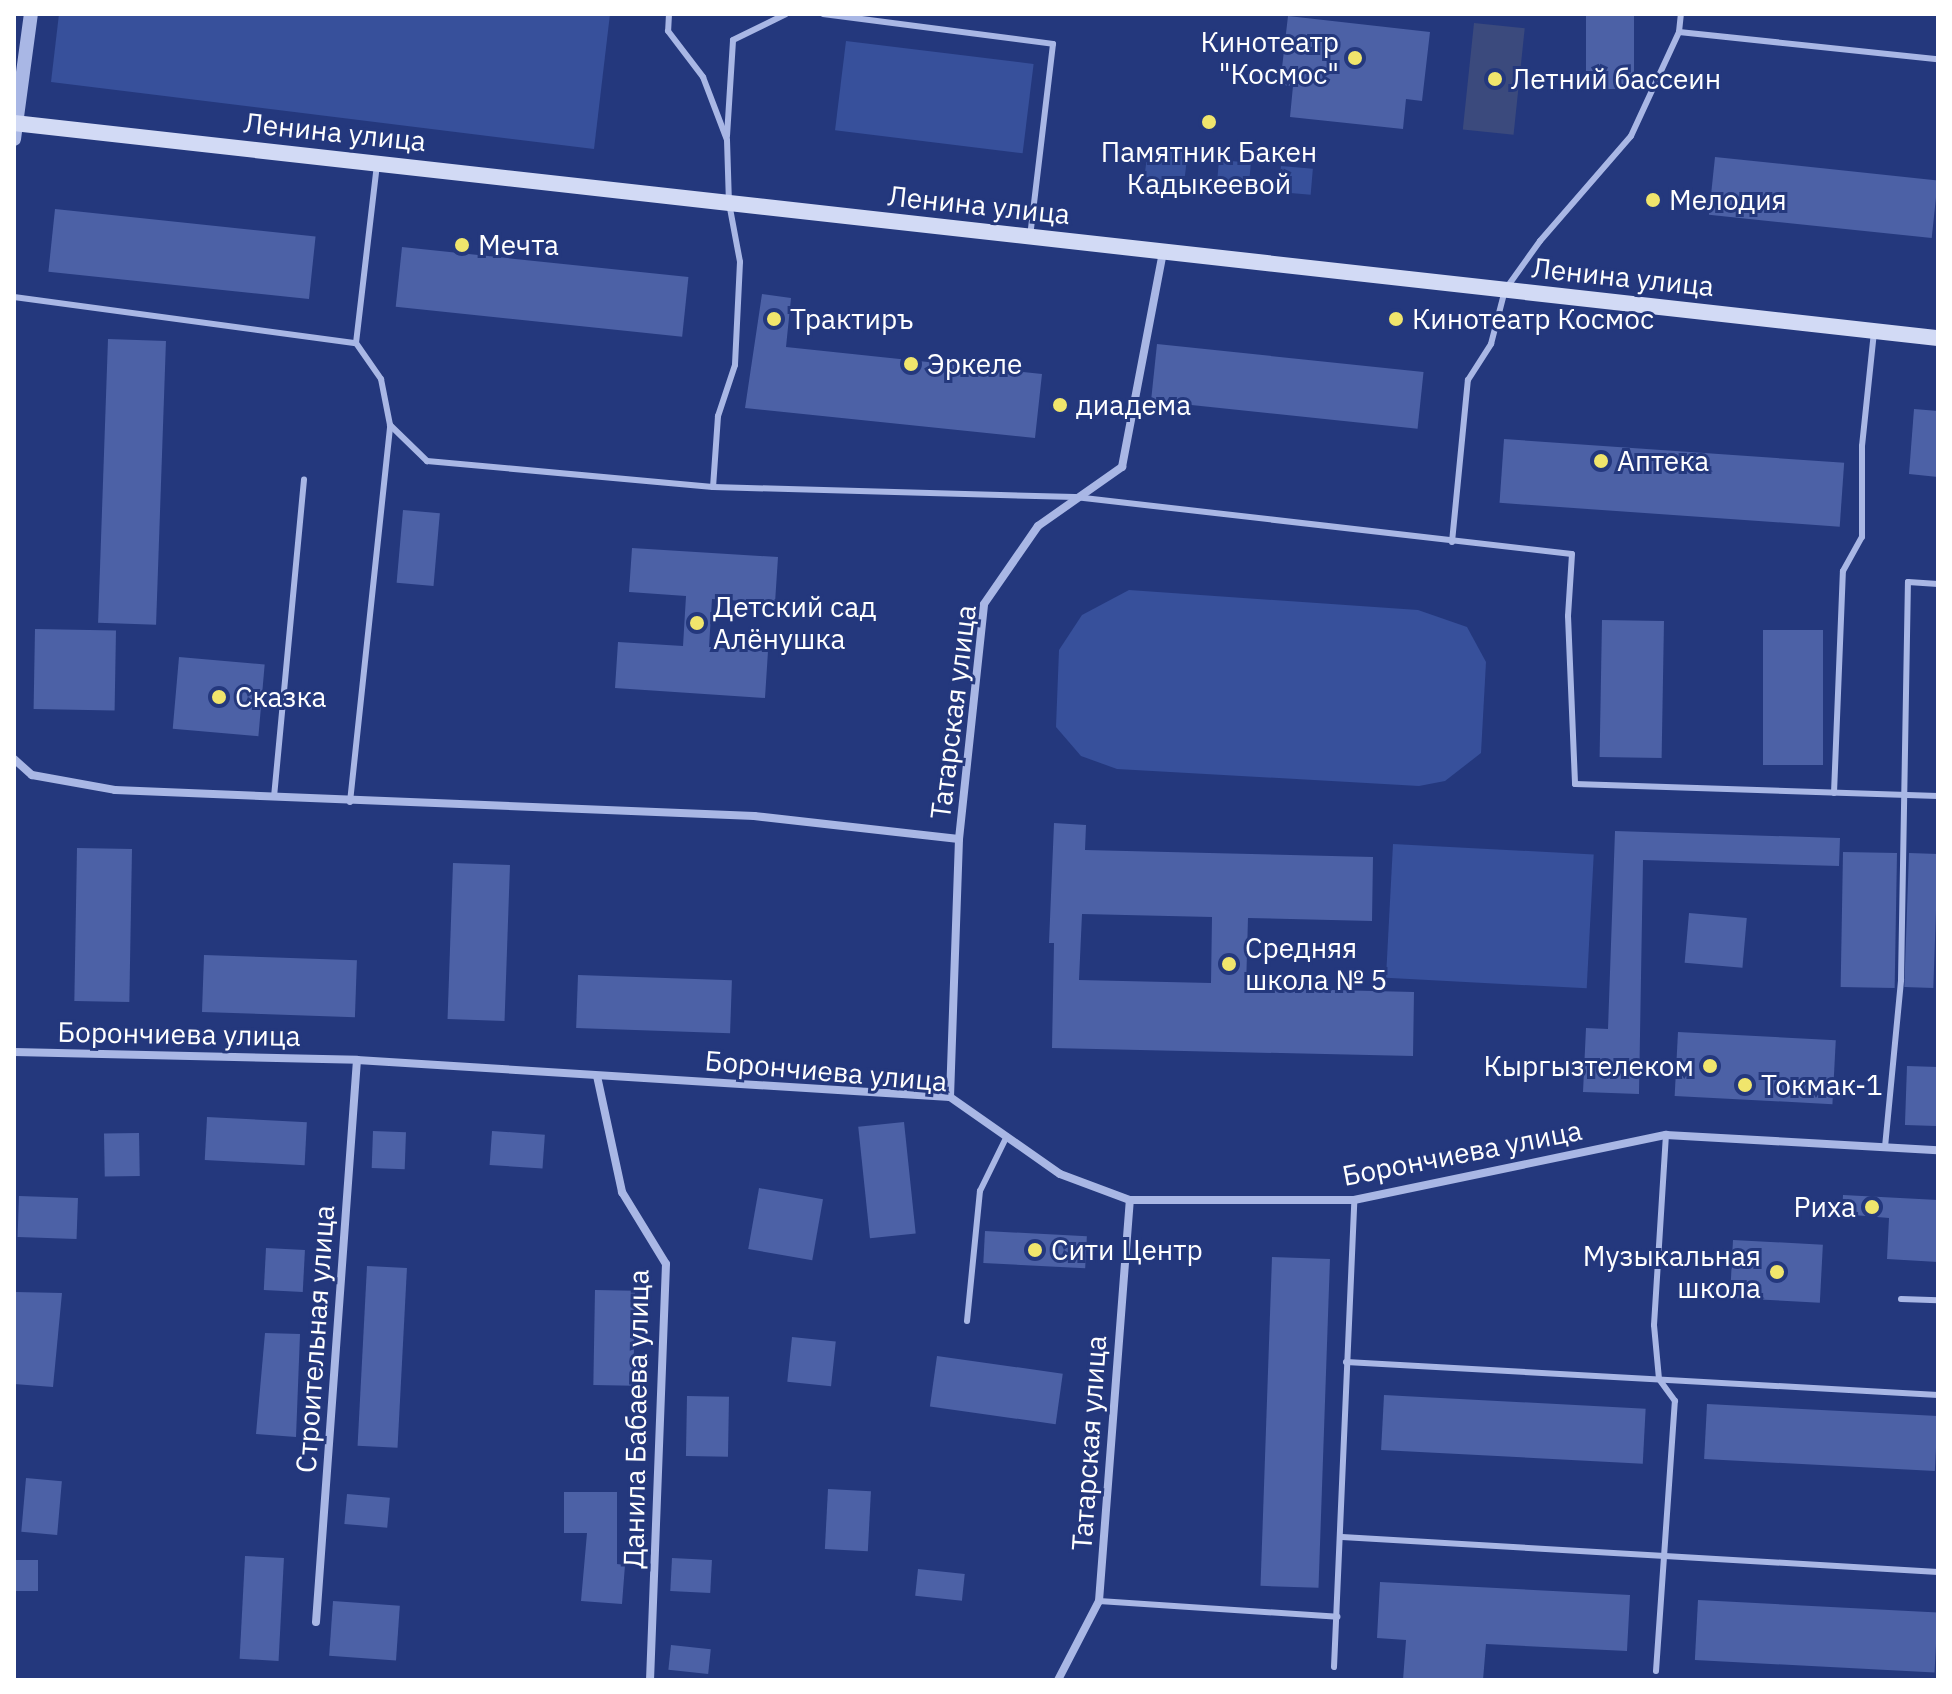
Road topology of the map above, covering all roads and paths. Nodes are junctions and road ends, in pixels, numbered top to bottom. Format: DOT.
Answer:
graph roads {
  1 [pos="31,14"];
  2 [pos="669,14"];
  3 [pos="786,14"];
  4 [pos="823,14"];
  5 [pos="1681,14"];
  6 [pos="1679,32"];
  7 [pos="1938,59"];
  8 [pos="15,128"];
  9 [pos="727,140"];
  10 [pos="377,163"];
  11 [pos="729,203"];
  12 [pos="1030,236"];
  13 [pos="1163,251"];
  14 [pos="1505,290"];
  15 [pos="14,297"];
  16 [pos="1874,331"];
  17 [pos="1938,338"];
  18 [pos="356,343"];
  19 [pos="390,425"];
  20 [pos="304,479"];
  21 [pos="713,487"];
  22 [pos="1075,497"];
  23 [pos="1452,542"];
  24 [pos="1938,584"];
  25 [pos="14,759"];
  26 [pos="1834,793"];
  27 [pos="1902,795"];
  28 [pos="1938,796"];
  29 [pos="274,797"];
  30 [pos="350,802"];
  31 [pos="959,839"];
  32 [pos="14,1052"];
  33 [pos="357,1060"];
  34 [pos="597,1076"];
  35 [pos="950,1097"];
  36 [pos="1666,1135"];
  37 [pos="1007,1136"];
  38 [pos="1885,1147"];
  39 [pos="1938,1150"];
  40 [pos="1130,1200"];
  41 [pos="1354,1200"];
  42 [pos="1901,1299"];
  43 [pos="1938,1300"];
  44 [pos="967,1321"];
  45 [pos="1346,1362"];
  46 [pos="1659,1379"];
  47 [pos="1938,1395"];
  48 [pos="1342,1537"];
  49 [pos="1664,1555"];
  50 [pos="1938,1572"];
  51 [pos="1099,1601"];
  52 [pos="1337,1617"];
  53 [pos="316,1622"];
  54 [pos="1334,1667"];
  55 [pos="1656,1671"];
  56 [pos="650,1680"];
  57 [pos="1058,1680"];
  1 -- 8 [label="street"];
  2 -- 9 [label="lane"];
  3 -- 9 [label="lane"];
  4 -- 12 [label="lane"];
  5 -- 6 [label="lane"];
  6 -- 7 [label="lane"];
  6 -- 14 [label="lane"];
  8 -- 10 [label="main road, Ленина улица"];
  9 -- 11 [label="lane"];
  10 -- 11 [label="main road, Ленина улица"];
  10 -- 18 [label="lane"];
  11 -- 12 [label="main road, Ленина улица"];
  11 -- 21 [label="lane"];
  12 -- 13 [label="main road, Ленина улица"];
  13 -- 14 [label="main road, Ленина улица"];
  13 -- 22 [label="street, Татарская улица"];
  14 -- 16 [label="main road, Ленина улица"];
  14 -- 23 [label="lane"];
  15 -- 18 [label="lane"];
  16 -- 17 [label="main road, Ленина улица"];
  16 -- 26 [label="lane"];
  18 -- 19 [label="lane"];
  19 -- 21 [label="lane"];
  19 -- 30 [label="lane"];
  20 -- 29 [label="lane"];
  21 -- 22 [label="lane"];
  22 -- 23 [label="lane"];
  22 -- 31 [label="street, Татарская улица"];
  23 -- 26 [label="lane"];
  24 -- 27 [label="lane"];
  25 -- 29 [label="street"];
  26 -- 27 [label="lane"];
  27 -- 28 [label="lane"];
  27 -- 38 [label="lane"];
  29 -- 30 [label="street"];
  30 -- 31 [label="street"];
  31 -- 35 [label="street, Татарская улица"];
  32 -- 33 [label="street, Борончиева улица"];
  33 -- 34 [label="street, Борончиева улица"];
  33 -- 53 [label="street, Строительная улица"];
  34 -- 35 [label="street, Борончиева улица"];
  34 -- 56 [label="street, Данила Бабаева улица"];
  35 -- 37 [label="street, Борончиева улица"];
  36 -- 38 [label="street, Борончиева улица"];
  36 -- 41 [label="street, Борончиева улица"];
  36 -- 46 [label="lane"];
  37 -- 40 [label="street, Борончиева улица"];
  37 -- 44 [label="lane"];
  38 -- 39 [label="street, Борончиева улица"];
  40 -- 41 [label="street, Борончиева улица"];
  40 -- 51 [label="street, Татарская улица"];
  41 -- 45 [label="lane"];
  42 -- 43 [label="lane"];
  45 -- 46 [label="lane"];
  45 -- 48 [label="lane"];
  46 -- 47 [label="lane"];
  46 -- 49 [label="lane"];
  48 -- 49 [label="lane"];
  48 -- 52 [label="lane"];
  49 -- 50 [label="lane"];
  49 -- 55 [label="lane"];
  51 -- 52 [label="lane"];
  51 -- 57 [label="street, Татарская улица"];
  52 -- 54 [label="lane"];
}
